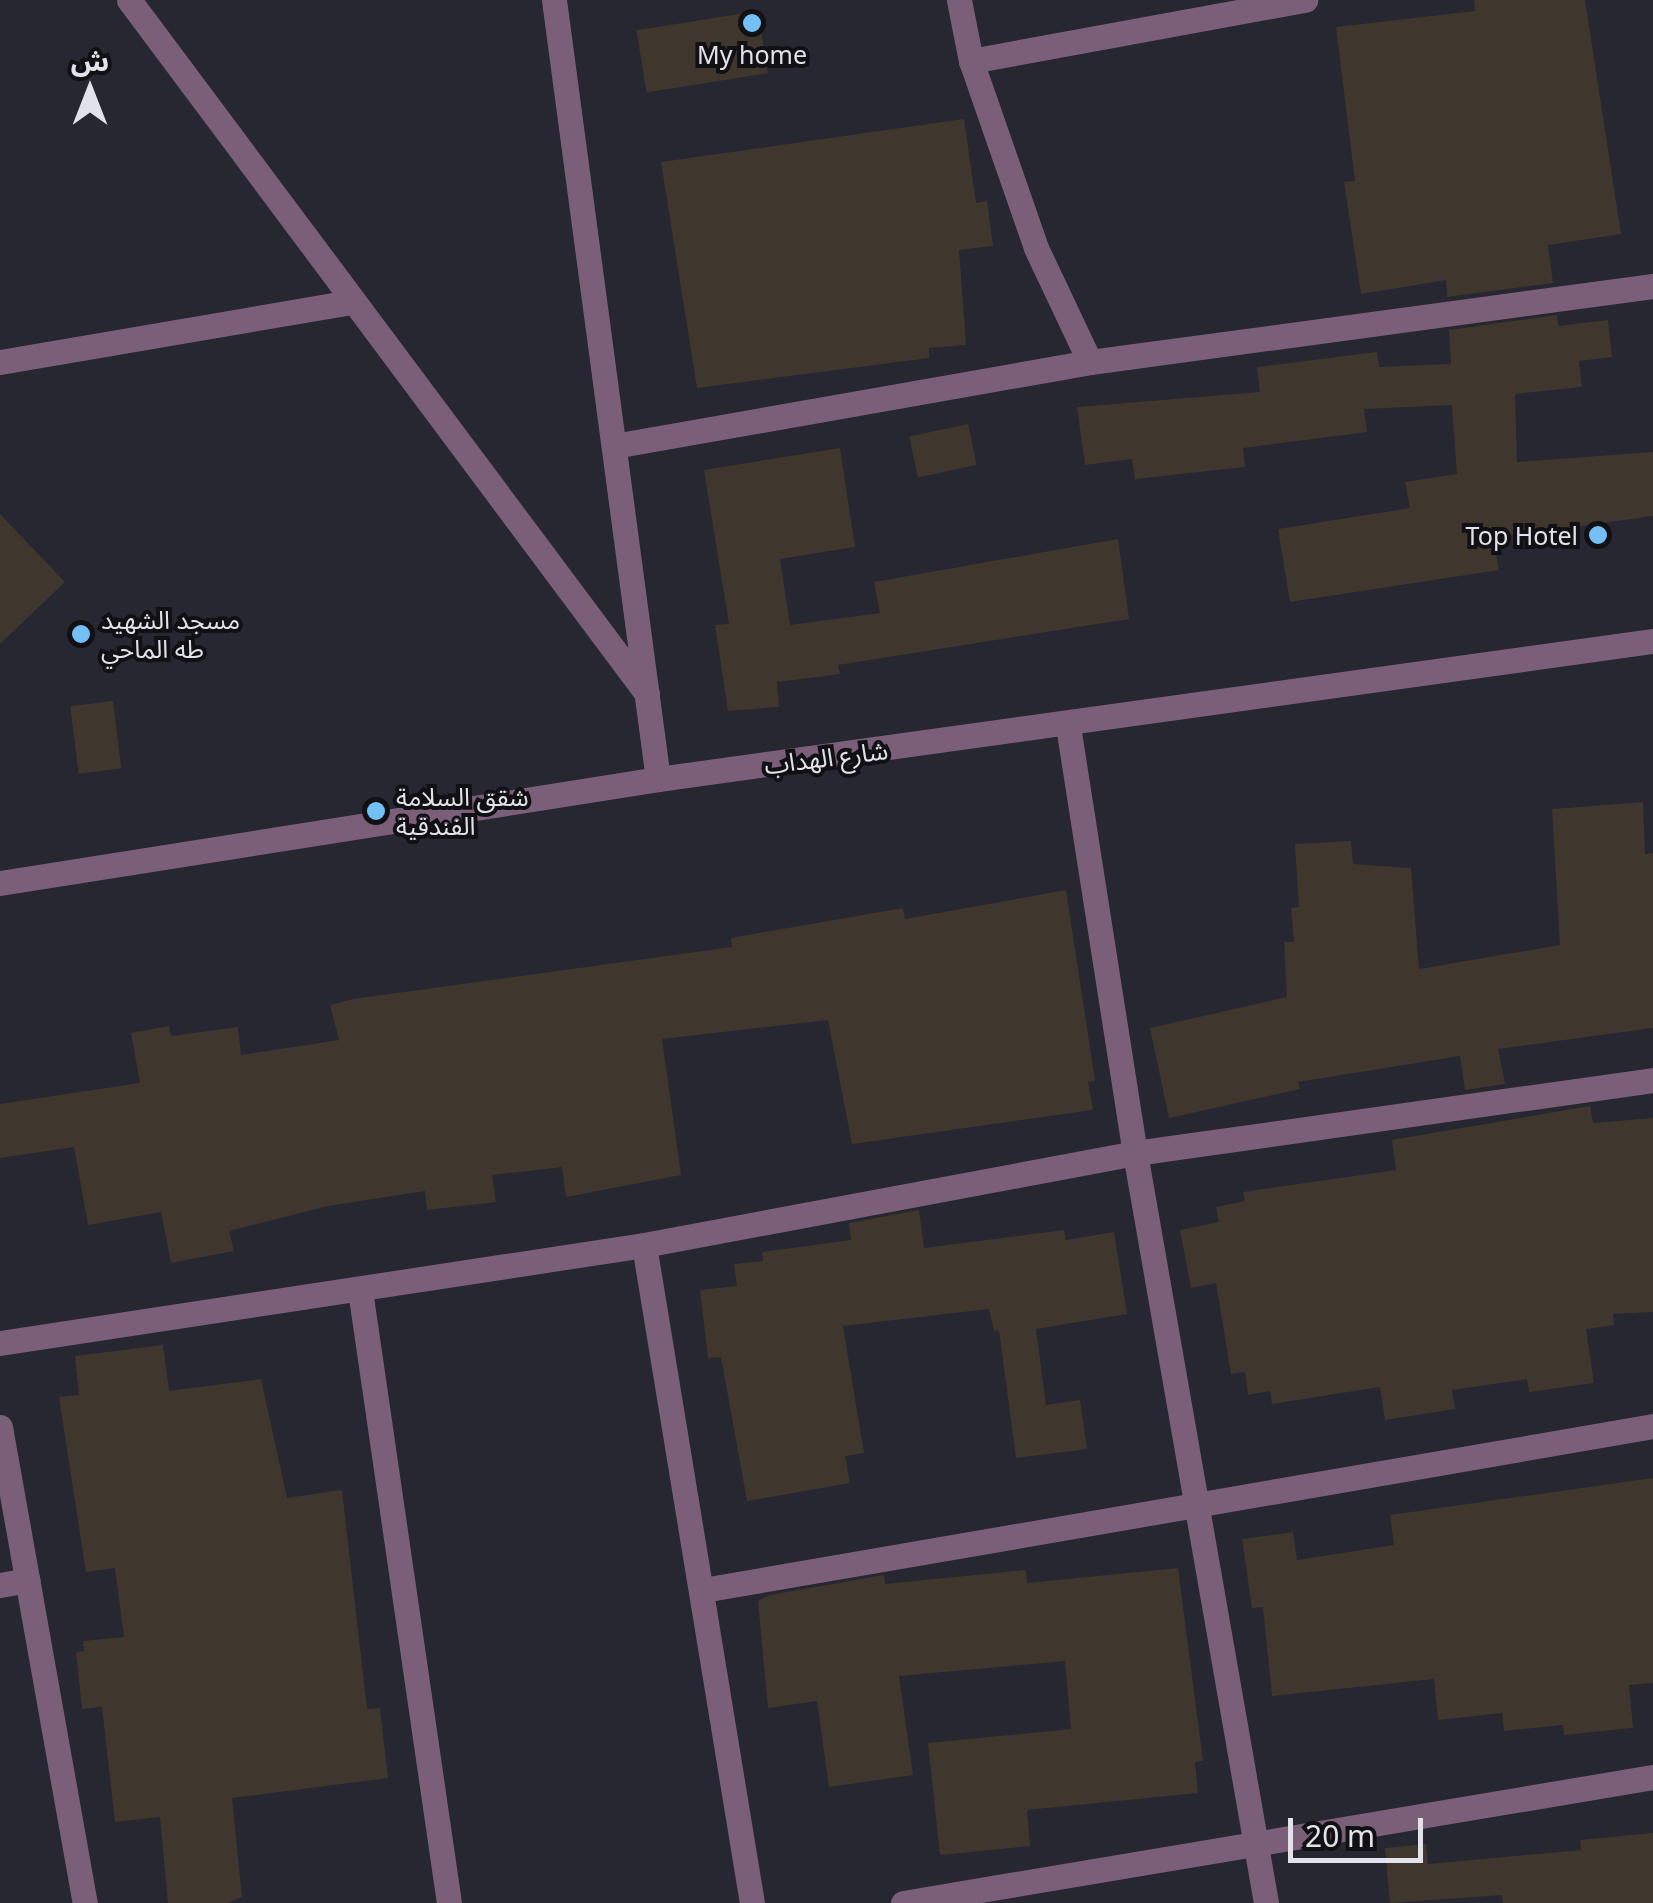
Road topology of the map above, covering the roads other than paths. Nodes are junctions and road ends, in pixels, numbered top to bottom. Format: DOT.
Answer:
graph roads {
  1 [pos="129,0"];
  2 [pos="554,0"];
  3 [pos="959,0"];
  4 [pos="1305,0"];
  5 [pos="971,61"];
  6 [pos="1653,286"];
  7 [pos="352,302"];
  8 [pos="0,362"];
  9 [pos="1090,362"];
  10 [pos="614,446"];
  11 [pos="1653,642"];
  12 [pos="647,694"];
  13 [pos="1068,726"];
  14 [pos="658,779"];
  15 [pos="0,883"];
  16 [pos="1653,1080"];
  17 [pos="1134,1153"];
  18 [pos="644,1245"];
  19 [pos="360,1290"];
  20 [pos="0,1343"];
  21 [pos="1653,1426"];
  22 [pos="0,1427"];
  23 [pos="1196,1500"];
  24 [pos="28,1580"];
  25 [pos="0,1584"];
  26 [pos="702,1590"];
  27 [pos="1653,1777"];
  28 [pos="1257,1846"];
  29 [pos="85,1903"];
  30 [pos="449,1903"];
  31 [pos="752,1903"];
  32 [pos="903,1903"];
  33 [pos="1266,1903"];
  1 -- 7 [label="street"];
  2 -- 10 [label="street"];
  3 -- 5 [label="street"];
  4 -- 5 [label="street"];
  5 -- 9 [label="street"];
  6 -- 9 [label="street"];
  7 -- 8 [label="street"];
  7 -- 12 [label="street"];
  9 -- 10 [label="street"];
  10 -- 12 [label="street"];
  11 -- 13 [label="street, شارع الهداب"];
  12 -- 14 [label="street"];
  13 -- 14 [label="street, شارع الهداب"];
  13 -- 17 [label="street"];
  14 -- 15 [label="street, شارع الهداب"];
  16 -- 17 [label="street"];
  17 -- 18 [label="street"];
  17 -- 23 [label="street"];
  18 -- 19 [label="street"];
  18 -- 26 [label="street"];
  19 -- 20 [label="street"];
  19 -- 30 [label="street"];
  21 -- 23 [label="street"];
  22 -- 24 [label="street"];
  23 -- 26 [label="street"];
  23 -- 28 [label="street"];
  24 -- 25 [label="street"];
  24 -- 29 [label="street"];
  26 -- 31 [label="street"];
  27 -- 28 [label="street"];
  28 -- 32 [label="street"];
  28 -- 33 [label="street"];
}
